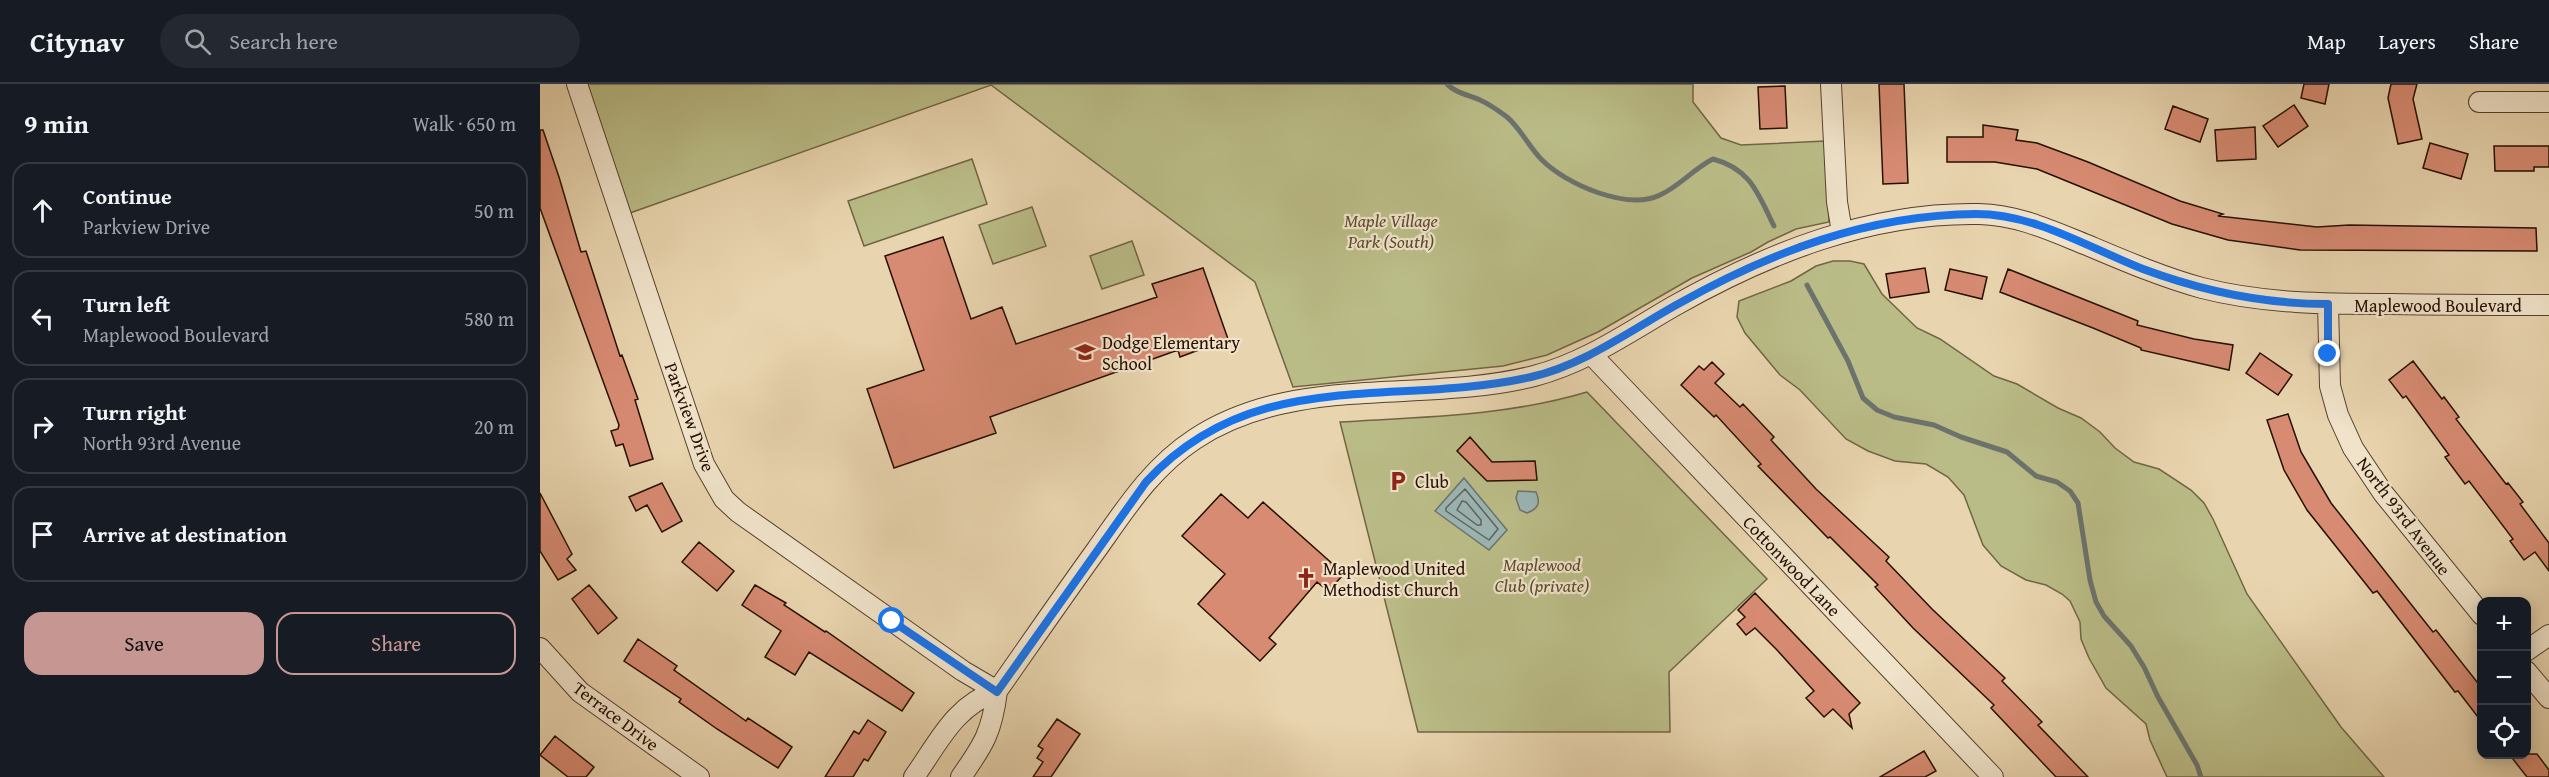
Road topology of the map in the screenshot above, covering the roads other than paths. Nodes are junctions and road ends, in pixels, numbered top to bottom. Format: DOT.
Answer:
graph roads {
  1 [pos="577,84"];
  2 [pos="1831,84"];
  3 [pos="2480,102"];
  4 [pos="2549,102"];
  5 [pos="1842,232"];
  6 [pos="2328,304"];
  7 [pos="2549,305"];
  8 [pos="1591,354"];
  9 [pos="2477,610"];
  10 [pos="2549,635"];
  11 [pos="540,648"];
  12 [pos="2531,648"];
  13 [pos="2531,677"];
  14 [pos="997,692"];
  15 [pos="2549,698"];
  16 [pos="699,777"];
  17 [pos="914,777"];
  18 [pos="961,777"];
  19 [pos="1993,777"];
  1 -- 14 [label="street, Parkview Drive"];
  2 -- 5 [label="street"];
  3 -- 4 [label="street"];
  5 -- 6 [label="street, Maplewood Boulevard"];
  5 -- 8 [label="street, Maplewood Boulevard"];
  6 -- 7 [label="street, Maplewood Boulevard"];
  6 -- 9 [label="street, North 93rd Avenue"];
  8 -- 14 [label="street, Maplewood Boulevard"];
  8 -- 19 [label="street, Cottonwood Lane"];
  10 -- 12 [label="street"];
  11 -- 16 [label="street, Terrace Drive"];
  13 -- 15 [label="street"];
  14 -- 17 [label="street"];
  14 -- 18 [label="street, Maplewood Boulevard"];
}
